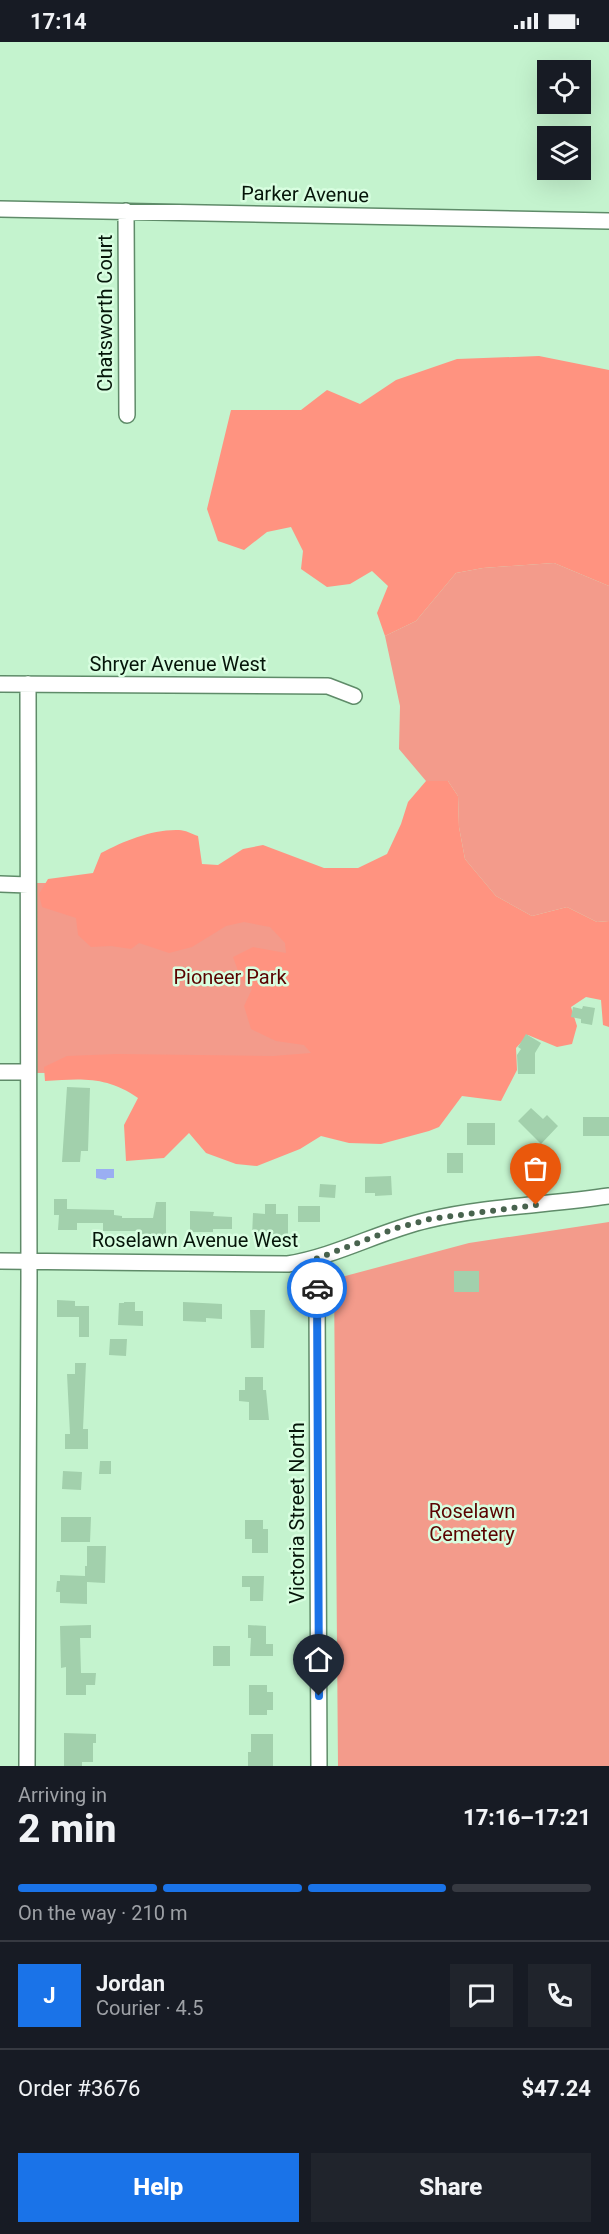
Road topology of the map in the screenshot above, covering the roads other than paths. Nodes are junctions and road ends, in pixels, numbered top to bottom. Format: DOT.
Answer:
graph roads {
  1 [pos="0,209"];
  2 [pos="126,211"];
  3 [pos="609,221"];
  4 [pos="126,415"];
  5 [pos="0,684"];
  6 [pos="28,684"];
  7 [pos="354,696"];
  8 [pos="0,884"];
  9 [pos="28,885"];
  10 [pos="0,1072"];
  11 [pos="28,1072"];
  12 [pos="609,1196"];
  13 [pos="313,1260"];
  14 [pos="0,1261"];
  15 [pos="28,1261"];
  16 [pos="27,1766"];
  17 [pos="319,1766"];
  1 -- 2 [label="street, Parker Avenue"];
  2 -- 3 [label="street, Parker Avenue"];
  2 -- 4 [label="street, Chatsworth Court"];
  5 -- 6 [label="street, Shryer Avenue West"];
  6 -- 7 [label="street, Shryer Avenue West"];
  6 -- 9 [label="street"];
  8 -- 9 [label="street"];
  9 -- 11 [label="street"];
  10 -- 11 [label="street"];
  11 -- 15 [label="street"];
  12 -- 13 [label="street, Roselawn Avenue West"];
  13 -- 15 [label="street, Roselawn Avenue West"];
  13 -- 17 [label="street, Victoria Street North"];
  14 -- 15 [label="street, Roselawn Avenue West"];
  15 -- 16 [label="street"];
}
